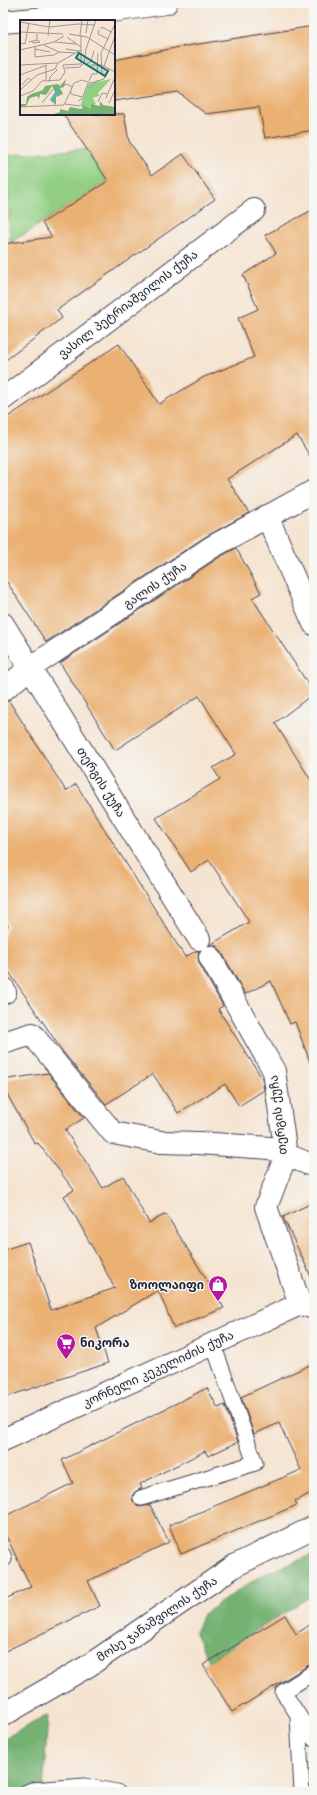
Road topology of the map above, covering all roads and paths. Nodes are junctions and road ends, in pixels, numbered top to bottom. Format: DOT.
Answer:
graph roads {
  1 [pos="166,3"];
  2 [pos="20,20"];
  3 [pos="25,20"];
  4 [pos="3,22"];
  5 [pos="254,210"];
  6 [pos="3,399"];
  7 [pos="314,491"];
  8 [pos="267,516"];
  9 [pos="3,624"];
  10 [pos="314,624"];
  11 [pos="30,668"];
  12 [pos="3,690"];
  13 [pos="3,1043"];
  14 [pos="286,1155"];
  15 [pos="314,1166"];
  16 [pos="307,1306"];
  17 [pos="213,1344"];
  18 [pos="3,1440"];
  19 [pos="141,1498"];
  20 [pos="314,1527"];
  21 [pos="3,1556"];
  22 [pos="3,1559"];
  23 [pos="314,1672"];
  24 [pos="3,1715"];
  25 [pos="298,1717"];
  26 [pos="314,1739"];
  27 [pos="27,1792"];
  28 [pos="117,1792"];
  29 [pos="302,1792"];
  1 -- 3 [label="street"];
  2 -- 4 [label="street"];
  5 -- 6 [label="street, ვასილ პეტრიაშვილის ქუჩა"];
  7 -- 8 [label="street, გალის ქუჩა"];
  8 -- 10 [label="street"];
  8 -- 11 [label="street, გალის ქუჩა"];
  9 -- 11 [label="street, თერგის ქუჩა"];
  11 -- 12 [label="street, გალის ქუჩა"];
  11 -- 14 [label="street, თერგის ქუჩა"];
  13 -- 14 [label="street"];
  14 -- 15 [label="street"];
  14 -- 16 [label="street, თერგის ქუჩა"];
  16 -- 17 [label="street, კორნელი კეკელიძის ქუჩა"];
  17 -- 18 [label="street, კორნელი კეკელიძის ქუჩა"];
  17 -- 19 [label="lane"];
  20 -- 24 [label="street, მოსე ჯანაშვილის ქუჩა"];
  21 -- 22 [label="lane"];
  23 -- 25 [label="lane"];
  25 -- 26 [label="lane"];
  25 -- 29 [label="lane"];
  27 -- 28 [label="lane"];
}
